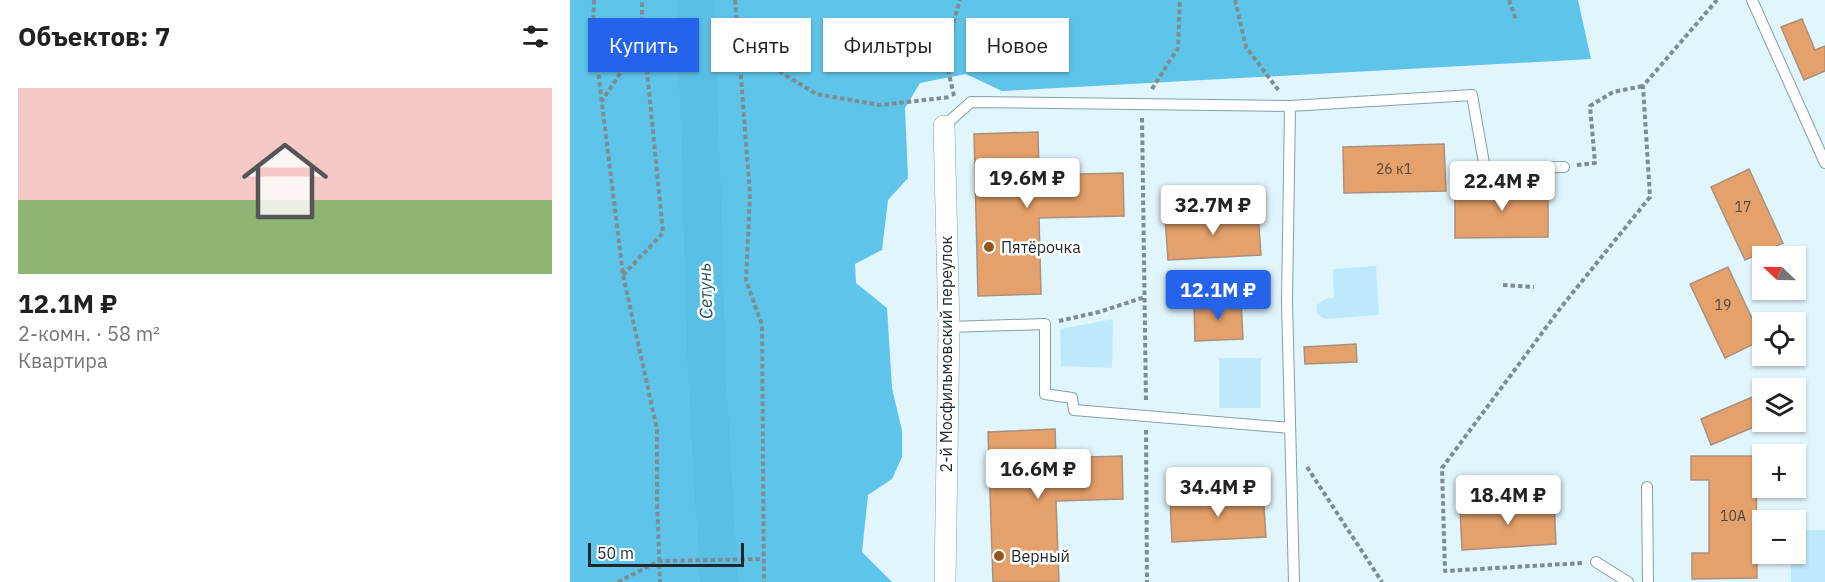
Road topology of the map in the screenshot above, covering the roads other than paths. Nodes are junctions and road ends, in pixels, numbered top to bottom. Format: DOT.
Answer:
graph roads {
  1 [pos="1752,0"];
  2 [pos="1290,106"];
  3 [pos="944,126"];
  4 [pos="1825,163"];
  5 [pos="1564,167"];
  6 [pos="949,327"];
  7 [pos="1290,428"];
  8 [pos="1647,486"];
  9 [pos="1596,562"];
  10 [pos="945,582"];
  11 [pos="1294,582"];
  12 [pos="1628,582"];
  13 [pos="1648,582"];
  1 -- 4 [label="lane"];
  2 -- 3 [label="lane"];
  2 -- 5 [label="lane"];
  2 -- 7 [label="lane"];
  3 -- 6 [label="street, 2-й Мосфильмовский переулок"];
  6 -- 7 [label="lane"];
  6 -- 10 [label="street, 2-й Мосфильмовский переулок"];
  7 -- 11 [label="lane"];
  8 -- 13 [label="lane"];
  9 -- 12 [label="lane"];
}
